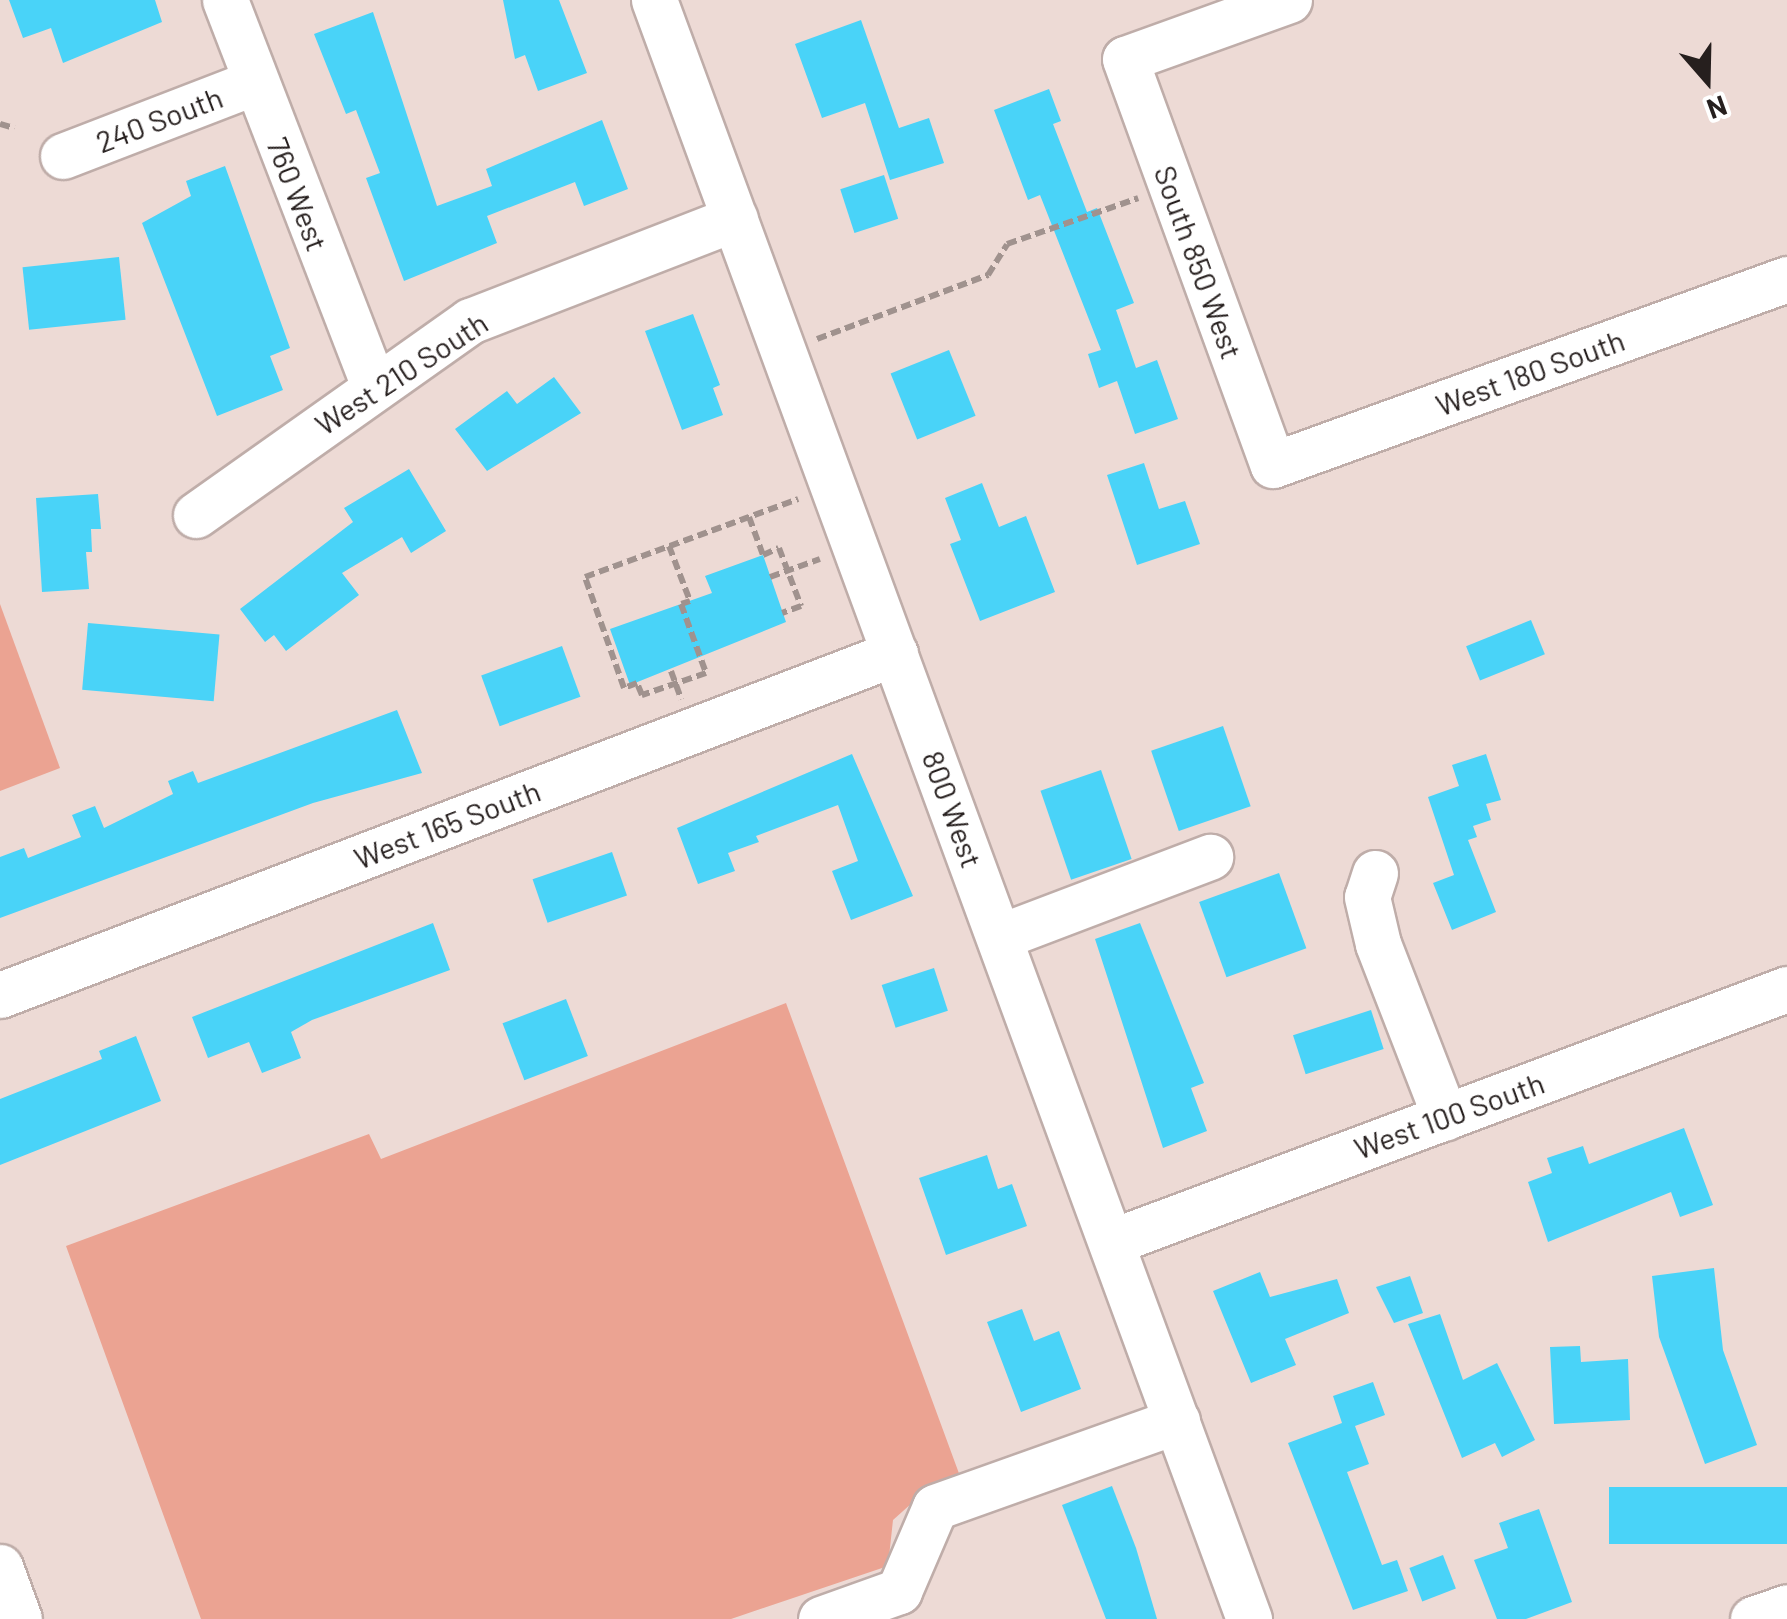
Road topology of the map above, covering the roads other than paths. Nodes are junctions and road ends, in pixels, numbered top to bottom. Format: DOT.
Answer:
graph roads {
  1 [pos="225,0"];
  2 [pos="654,0"];
  3 [pos="1289,0"];
  4 [pos="254,82"];
  5 [pos="63,156"];
  6 [pos="735,218"];
  7 [pos="1787,279"];
  8 [pos="374,386"];
  9 [pos="1272,465"];
  10 [pos="196,515"];
  11 [pos="895,653"];
  12 [pos="1210,857"];
  13 [pos="1375,873"];
  14 [pos="1000,937"];
  15 [pos="1787,989"];
  16 [pos="0,995"];
  17 [pos="1445,1117"];
  18 [pos="1111,1242"];
  19 [pos="1177,1421"];
  20 [pos="0,1567"];
  21 [pos="1787,1607"];
  22 [pos="19,1619"];
  23 [pos="821,1619"];
  24 [pos="1249,1619"];
  25 [pos="1754,1619"];
  1 -- 4 [label="street, 760 West"];
  2 -- 6 [label="street, 800 West"];
  3 -- 9 [label="street, South 850 West"];
  4 -- 5 [label="street, 240 South"];
  4 -- 8 [label="street, 760 West"];
  6 -- 8 [label="street, West 210 South"];
  6 -- 11 [label="street, 800 West"];
  7 -- 9 [label="street, West 180 South"];
  8 -- 10 [label="street, West 210 South"];
  11 -- 14 [label="street, 800 West"];
  11 -- 16 [label="street, West 165 South"];
  12 -- 14 [label="street"];
  13 -- 17 [label="street"];
  14 -- 18 [label="street, 800 West"];
  15 -- 17 [label="street, West 100 South"];
  17 -- 18 [label="street, West 100 South"];
  18 -- 19 [label="street, 800 West"];
  19 -- 23 [label="street"];
  19 -- 24 [label="street, 800 West"];
  20 -- 22 [label="street"];
  21 -- 25 [label="street"];
}
